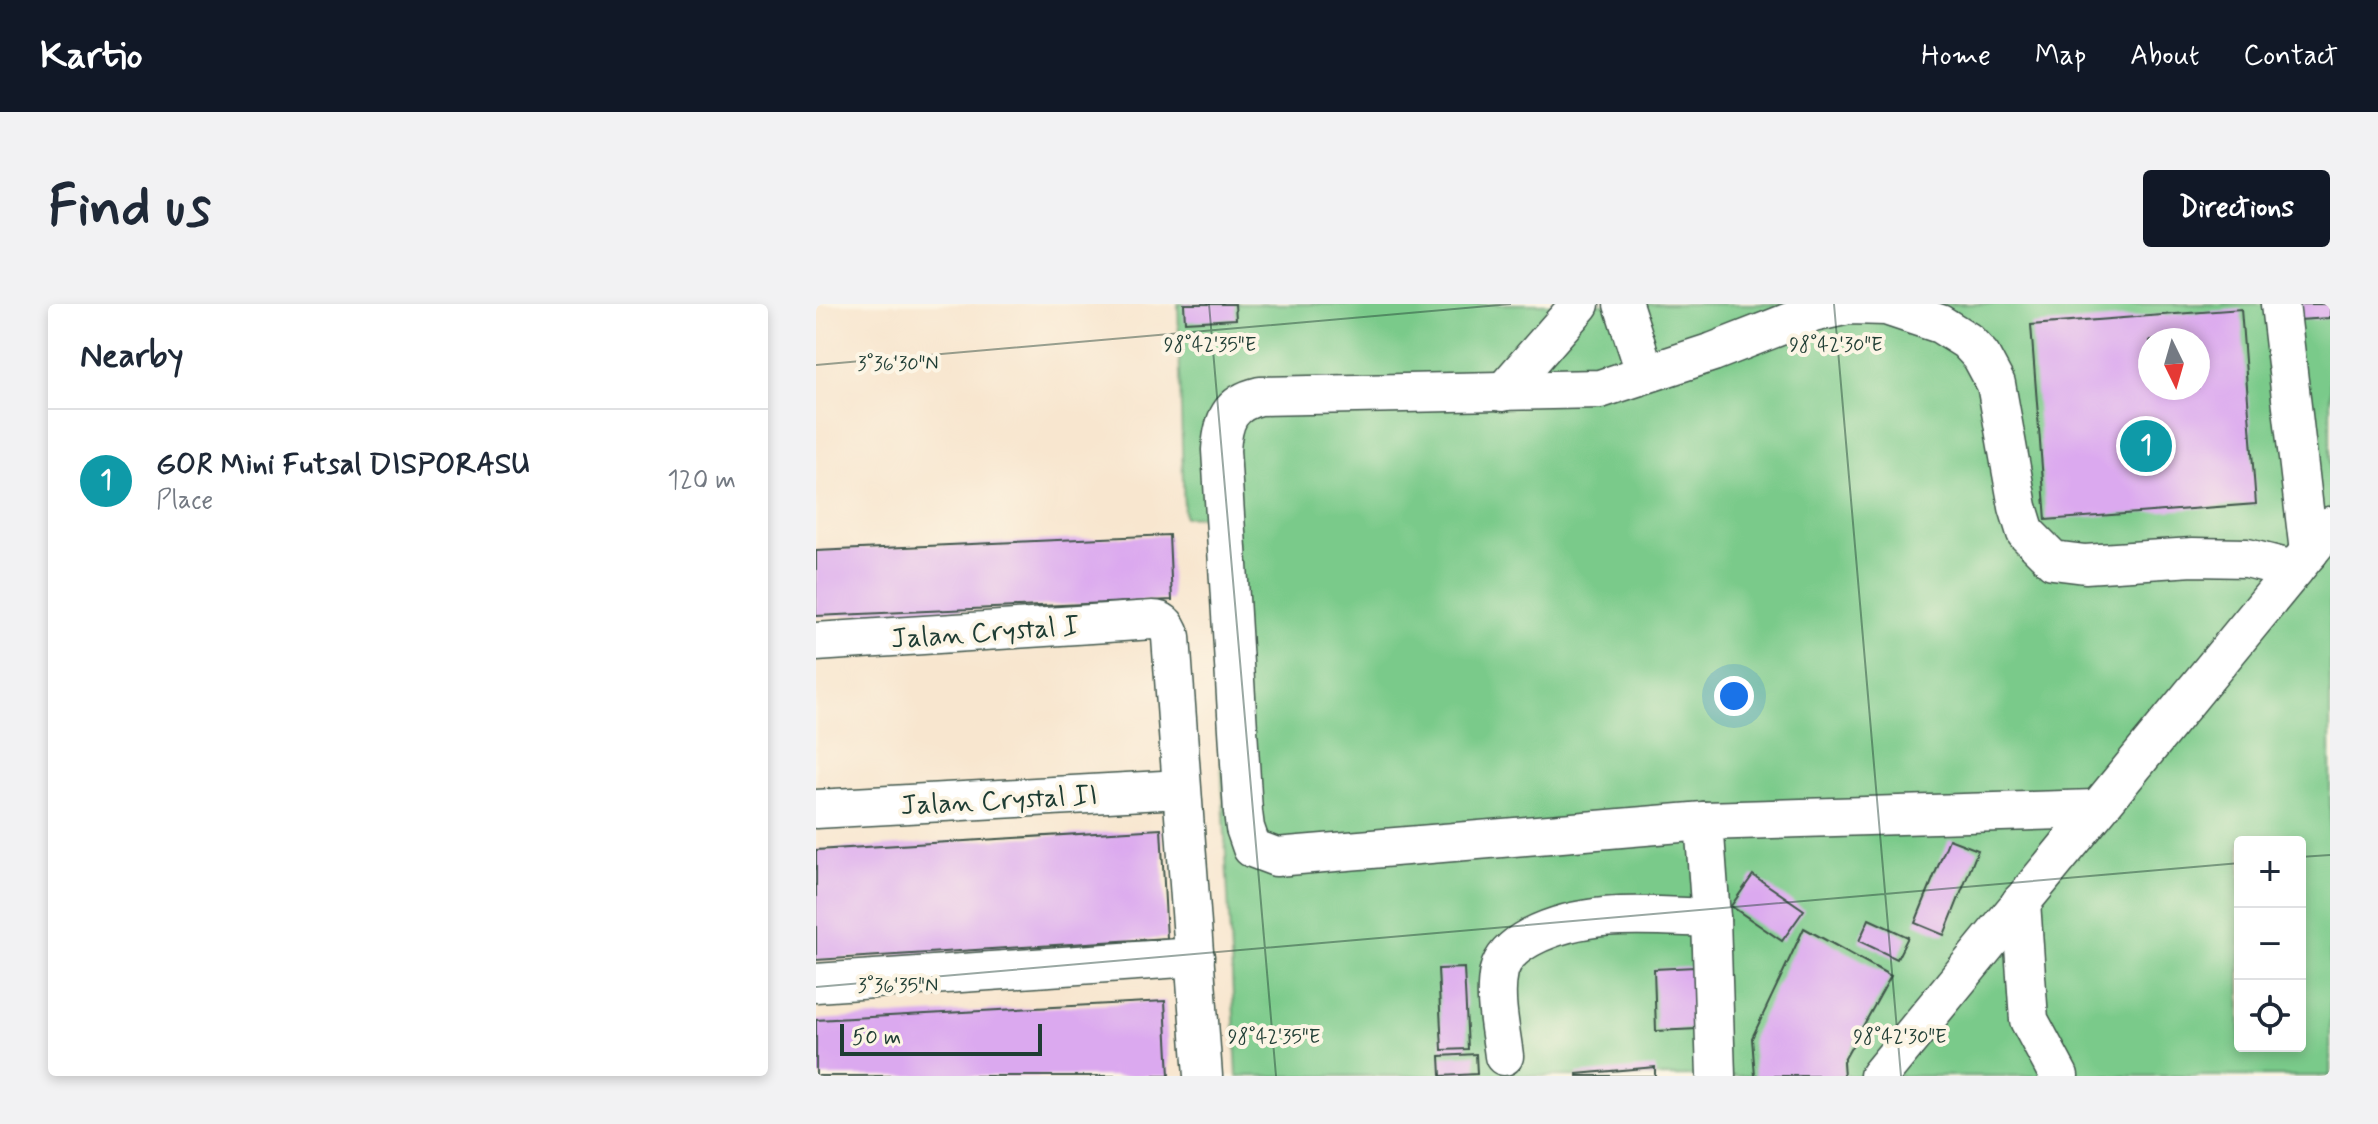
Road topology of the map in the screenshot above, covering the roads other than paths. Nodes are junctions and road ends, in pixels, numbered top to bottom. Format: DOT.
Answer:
graph roads {
  1 [pos="1580,304"];
  2 [pos="1623,304"];
  3 [pos="2280,304"];
  4 [pos="1645,372"];
  5 [pos="1503,392"];
  6 [pos="2311,549"];
  7 [pos="816,642"];
  8 [pos="1181,789"];
  9 [pos="816,809"];
  10 [pos="2096,809"];
  11 [pos="1704,821"];
  12 [pos="2021,902"];
  13 [pos="1711,918"];
  14 [pos="1195,957"];
  15 [pos="816,983"];
  16 [pos="2029,1020"];
  17 [pos="1504,1056"];
  18 [pos="1203,1076"];
  19 [pos="1716,1076"];
  20 [pos="1879,1076"];
  21 [pos="2032,1076"];
  22 [pos="2059,1076"];
  1 -- 5 [label="street"];
  2 -- 4 [label="street"];
  3 -- 6 [label="street"];
  4 -- 5 [label="street"];
  4 -- 6 [label="street"];
  5 -- 11 [label="street"];
  6 -- 10 [label="street"];
  7 -- 8 [label="street, Jalan Crystal I"];
  8 -- 9 [label="street, Jalan Crystal II"];
  8 -- 14 [label="street"];
  10 -- 11 [label="street"];
  10 -- 12 [label="street"];
  11 -- 13 [label="street"];
  12 -- 16 [label="street"];
  12 -- 20 [label="street"];
  13 -- 17 [label="street"];
  13 -- 19 [label="street"];
  14 -- 15 [label="street"];
  14 -- 18 [label="street"];
  16 -- 21 [label="street"];
  16 -- 22 [label="street"];
}
